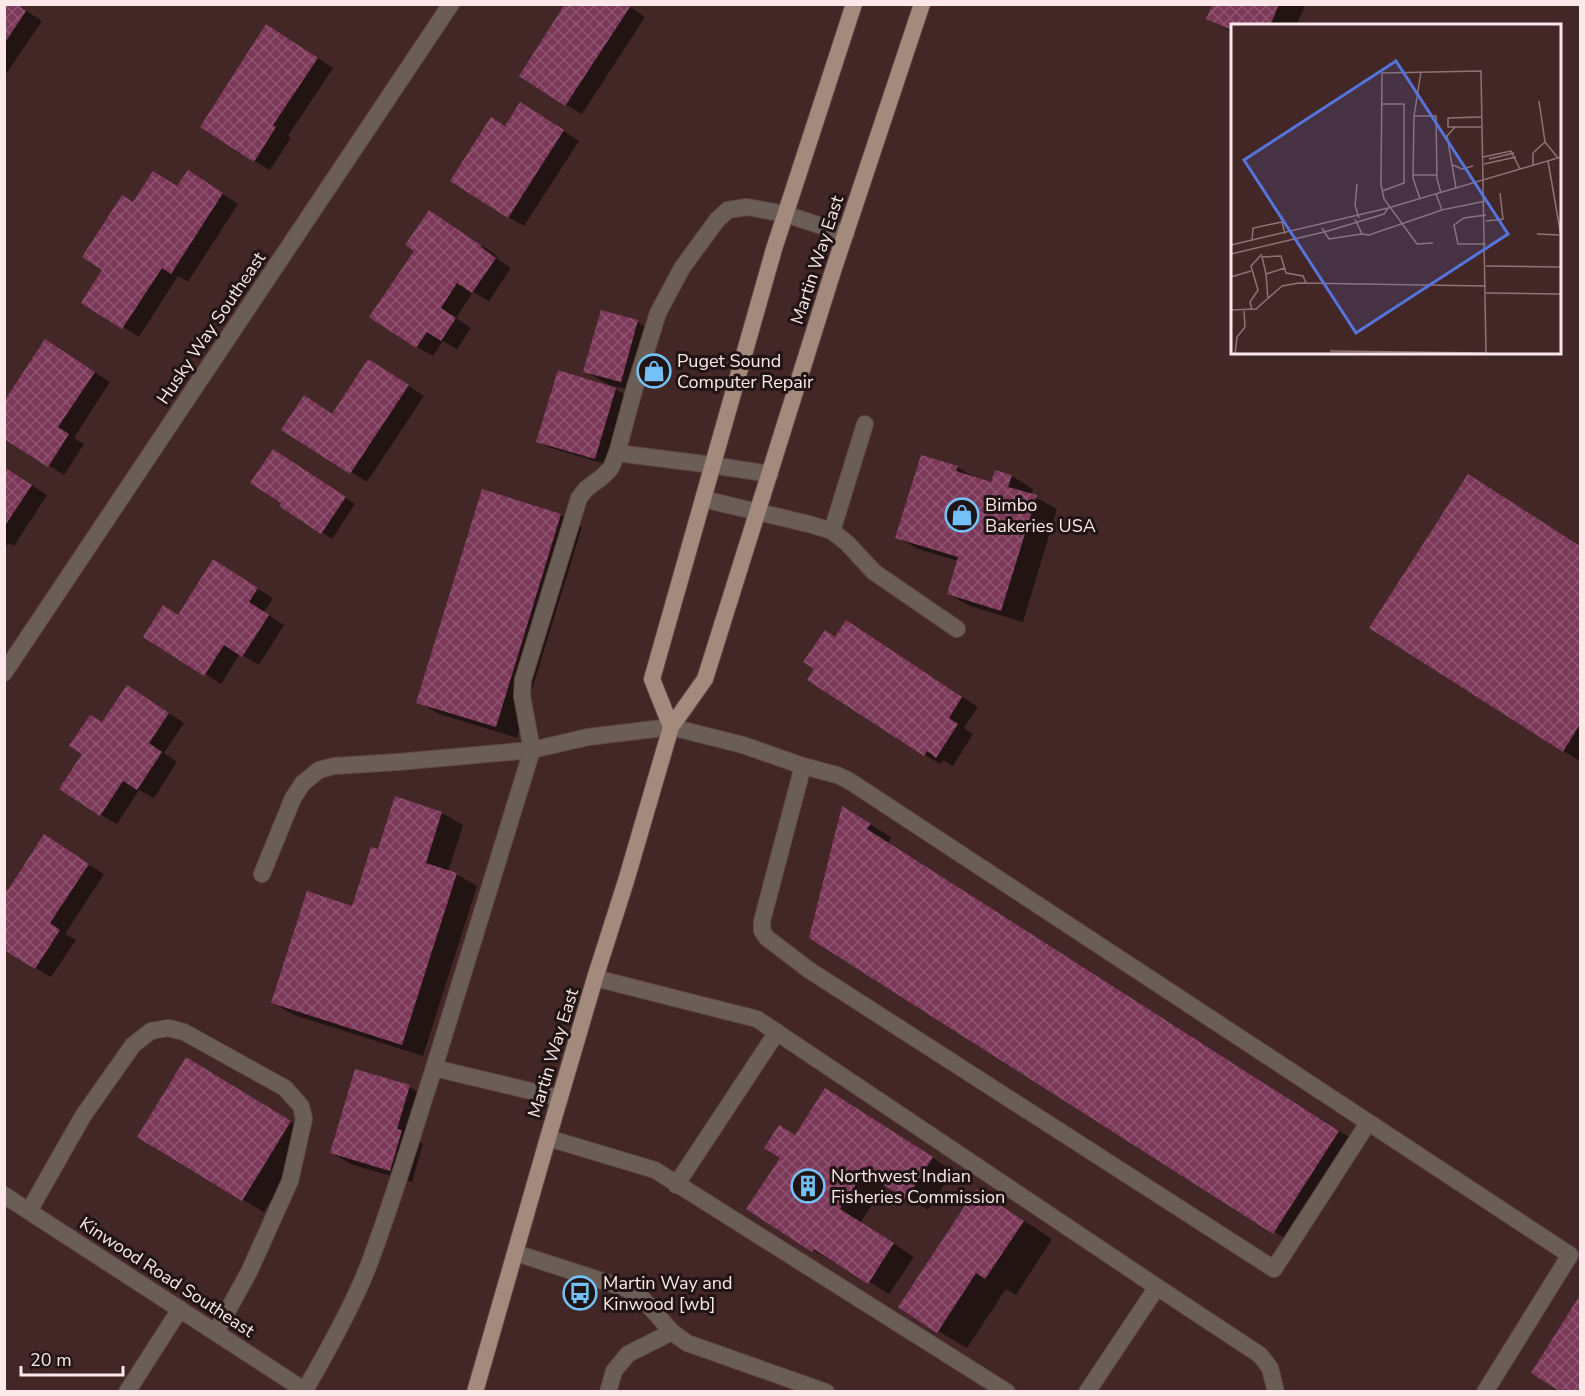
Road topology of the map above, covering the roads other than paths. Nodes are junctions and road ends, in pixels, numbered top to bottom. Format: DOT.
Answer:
graph roads {
  1 [pos="451,4"];
  2 [pos="854,4"];
  3 [pos="922,4"];
  4 [pos="785,214"];
  5 [pos="846,234"];
  6 [pos="865,424"];
  7 [pos="617,453"];
  8 [pos="712,465"];
  9 [pos="770,474"];
  10 [pos="703,499"];
  11 [pos="758,511"];
  12 [pos="832,531"];
  13 [pos="957,629"];
  14 [pos="4,674"];
  15 [pos="671,727"];
  16 [pos="532,750"];
  17 [pos="803,766"];
  18 [pos="262,874"];
  19 [pos="595,978"];
  20 [pos="777,1032"];
  21 [pos="434,1068"];
  22 [pos="560,1098"];
  23 [pos="1368,1122"];
  24 [pos="548,1138"];
  25 [pos="676,1185"];
  26 [pos="4,1195"];
  27 [pos="29,1211"];
  28 [pos="516,1253"];
  29 [pos="1157,1287"];
  30 [pos="180,1309"];
  31 [pos="216,1332"];
  32 [pos="672,1332"];
  33 [pos="306,1391"];
  34 [pos="127,1392"];
  35 [pos="475,1392"];
  36 [pos="608,1392"];
  37 [pos="826,1392"];
  38 [pos="1007,1392"];
  39 [pos="1087,1392"];
  40 [pos="1276,1392"];
  41 [pos="1485,1392"];
  1 -- 14 [label="street, Husky Way Southeast"];
  2 -- 4 [label="main road"];
  3 -- 5 [label="main road, Martin Way East"];
  4 -- 5 [label="street"];
  4 -- 7 [label="street"];
  4 -- 8 [label="main road"];
  5 -- 9 [label="main road, Martin Way East"];
  6 -- 12 [label="street"];
  7 -- 8 [label="street"];
  7 -- 16 [label="street"];
  8 -- 9 [label="street"];
  8 -- 10 [label="main road"];
  9 -- 11 [label="main road, Martin Way East"];
  10 -- 11 [label="street"];
  10 -- 15 [label="main road"];
  11 -- 12 [label="street"];
  11 -- 15 [label="main road, Martin Way East"];
  12 -- 13 [label="street"];
  15 -- 16 [label="street"];
  15 -- 17 [label="street"];
  15 -- 19 [label="main road, Martin Way East"];
  16 -- 18 [label="street"];
  16 -- 21 [label="street"];
  17 -- 23 [label="street"];
  17 -- 23 [label="street"];
  19 -- 20 [label="street"];
  19 -- 22 [label="main road, Martin Way East"];
  20 -- 25 [label="street"];
  20 -- 29 [label="street"];
  21 -- 22 [label="street"];
  21 -- 33 [label="street"];
  22 -- 24 [label="main road, Martin Way East"];
  23 -- 41 [label="street"];
  24 -- 25 [label="street"];
  24 -- 28 [label="main road, Martin Way East"];
  25 -- 38 [label="street"];
  26 -- 27 [label="street, Kinwood Road Southeast"];
  27 -- 30 [label="street, Kinwood Road Southeast"];
  27 -- 31 [label="street"];
  28 -- 32 [label="street"];
  28 -- 35 [label="main road, Martin Way East"];
  29 -- 39 [label="street"];
  29 -- 40 [label="street"];
  30 -- 31 [label="street, Kinwood Road Southeast"];
  30 -- 34 [label="street"];
  31 -- 33 [label="street, Kinwood Road Southeast"];
  32 -- 36 [label="street"];
  32 -- 37 [label="street"];
}
